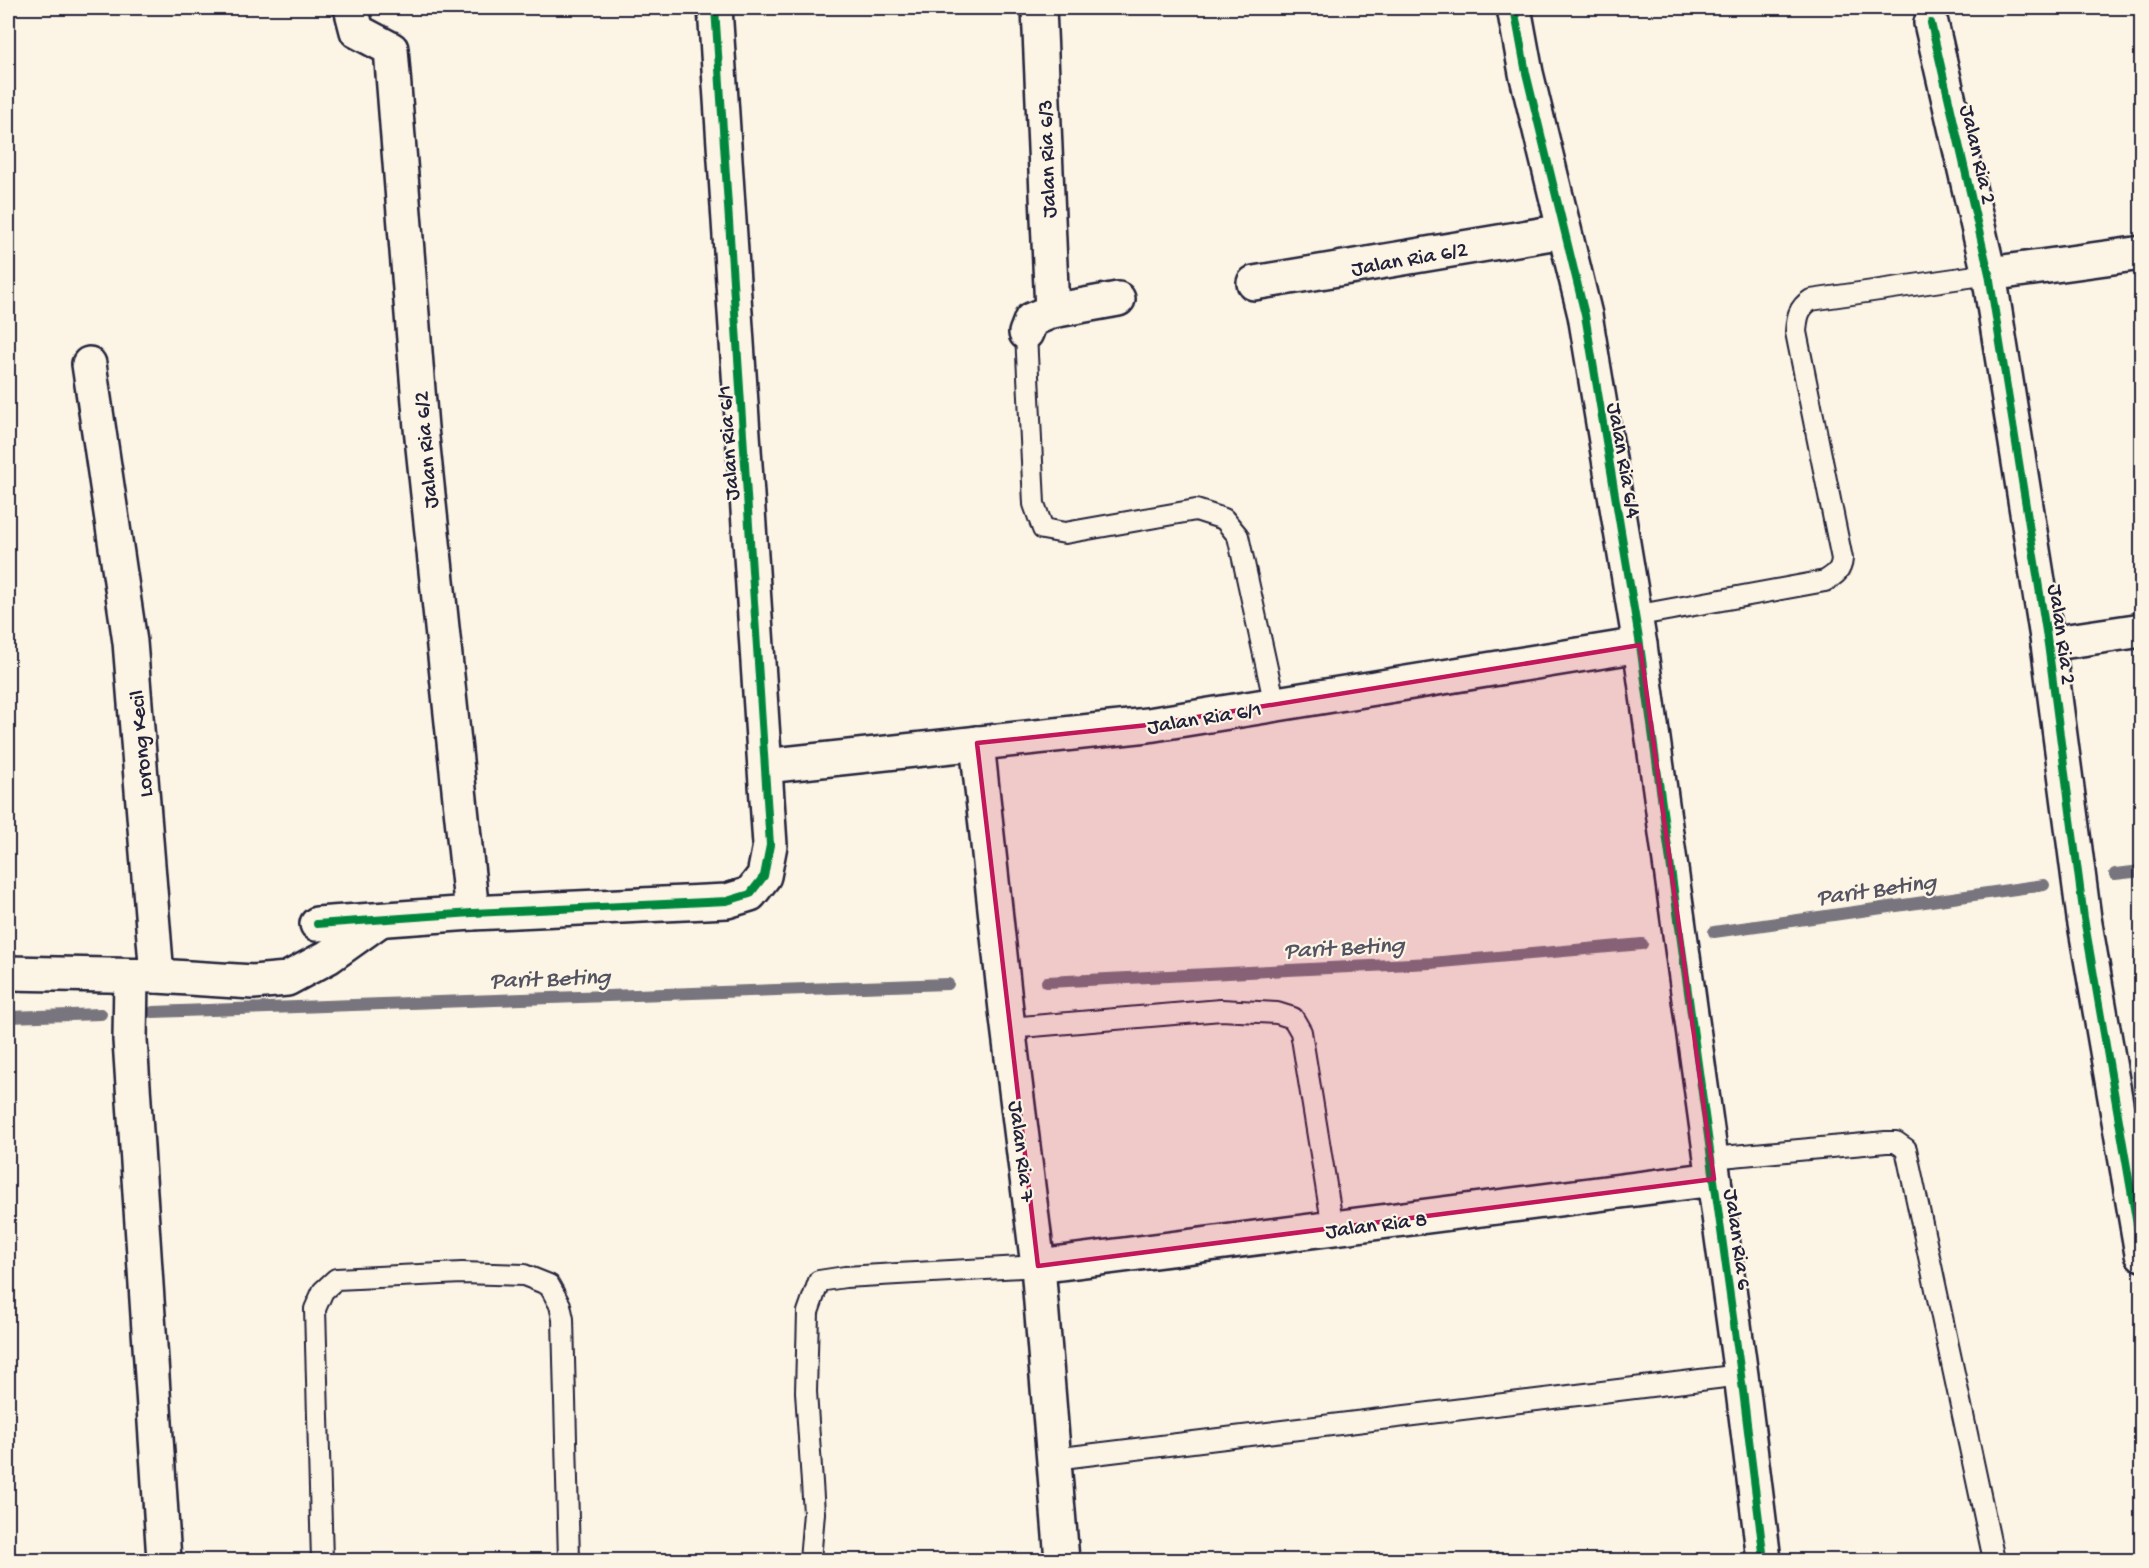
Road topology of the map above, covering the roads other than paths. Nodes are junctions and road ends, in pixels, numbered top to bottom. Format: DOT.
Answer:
graph roads {
  1 [pos="351,8"];
  2 [pos="715,8"];
  3 [pos="1039,8"];
  4 [pos="1514,8"];
  5 [pos="1931,22"];
  6 [pos="1564,231"];
  7 [pos="2142,253"];
  8 [pos="1989,274"];
  9 [pos="1254,283"];
  10 [pos="1118,299"];
  11 [pos="1052,311"];
  12 [pos="1026,333"];
  13 [pos="89,364"];
  14 [pos="2142,630"];
  15 [pos="1637,631"];
  16 [pos="2048,644"];
  17 [pos="1275,705"];
  18 [pos="976,743"];
  19 [pos="765,766"];
  20 [pos="472,913"];
  21 [pos="382,919"];
  22 [pos="1679,922"];
  23 [pos="316,924"];
  24 [pos="8,973"];
  25 [pos="139,986"];
  26 [pos="1007,1019"];
  27 [pos="2130,1124"];
  28 [pos="1712,1169"];
  29 [pos="1333,1228"];
  30 [pos="2142,1254"];
  31 [pos="1038,1266"];
  32 [pos="1741,1375"];
  33 [pos="1054,1459"];
  34 [pos="164,1560"];
  35 [pos="322,1560"];
  36 [pos="569,1560"];
  37 [pos="810,1560"];
  38 [pos="1062,1560"];
  39 [pos="1764,1560"];
  40 [pos="1994,1560"];
  1 -- 20 [label="street, Jalan Ria 6/2"];
  2 -- 19 [label="street, Jalan Ria 6/1"];
  3 -- 11 [label="street, Jalan Ria 6/3"];
  4 -- 6 [label="street, Jalan Ria 6/4"];
  5 -- 8 [label="street, Jalan Ria 2"];
  6 -- 9 [label="street, Jalan Ria 6/2"];
  6 -- 15 [label="street, Jalan Ria 6/4"];
  7 -- 8 [label="street"];
  8 -- 15 [label="lane"];
  8 -- 16 [label="street, Jalan Ria 2"];
  10 -- 11 [label="street"];
  11 -- 12 [label="street"];
  12 -- 17 [label="lane"];
  13 -- 25 [label="street, Lorong Kecil"];
  14 -- 16 [label="street"];
  15 -- 17 [label="street, Jalan Ria 6/1"];
  15 -- 22 [label="street, Jalan Ria 6/4"];
  16 -- 27 [label="street, Jalan Ria 2"];
  17 -- 18 [label="street, Jalan Ria 6/1"];
  18 -- 19 [label="street, Jalan Ria 6/1"];
  18 -- 26 [label="street, Jalan Ria 7"];
  19 -- 20 [label="street, Jalan Ria 6/1"];
  20 -- 21 [label="street"];
  21 -- 23 [label="street"];
  21 -- 25 [label="street"];
  22 -- 28 [label="street, Jalan Ria 6"];
  24 -- 25 [label="street"];
  25 -- 34 [label="street, Lorong Kecil"];
  26 -- 29 [label="lane"];
  26 -- 31 [label="street, Jalan Ria 7"];
  27 -- 30 [label="street, Jalan Ria 2"];
  28 -- 29 [label="street, Jalan Ria 8"];
  28 -- 32 [label="street, Jalan Ria 6"];
  28 -- 40 [label="lane"];
  29 -- 31 [label="street, Jalan Ria 8"];
  31 -- 33 [label="street, Jalan Ria 7"];
  31 -- 37 [label="lane"];
  32 -- 33 [label="lane"];
  32 -- 39 [label="street, Jalan Ria 6"];
  33 -- 38 [label="street, Jalan Ria 7"];
  35 -- 36 [label="lane"];
}
